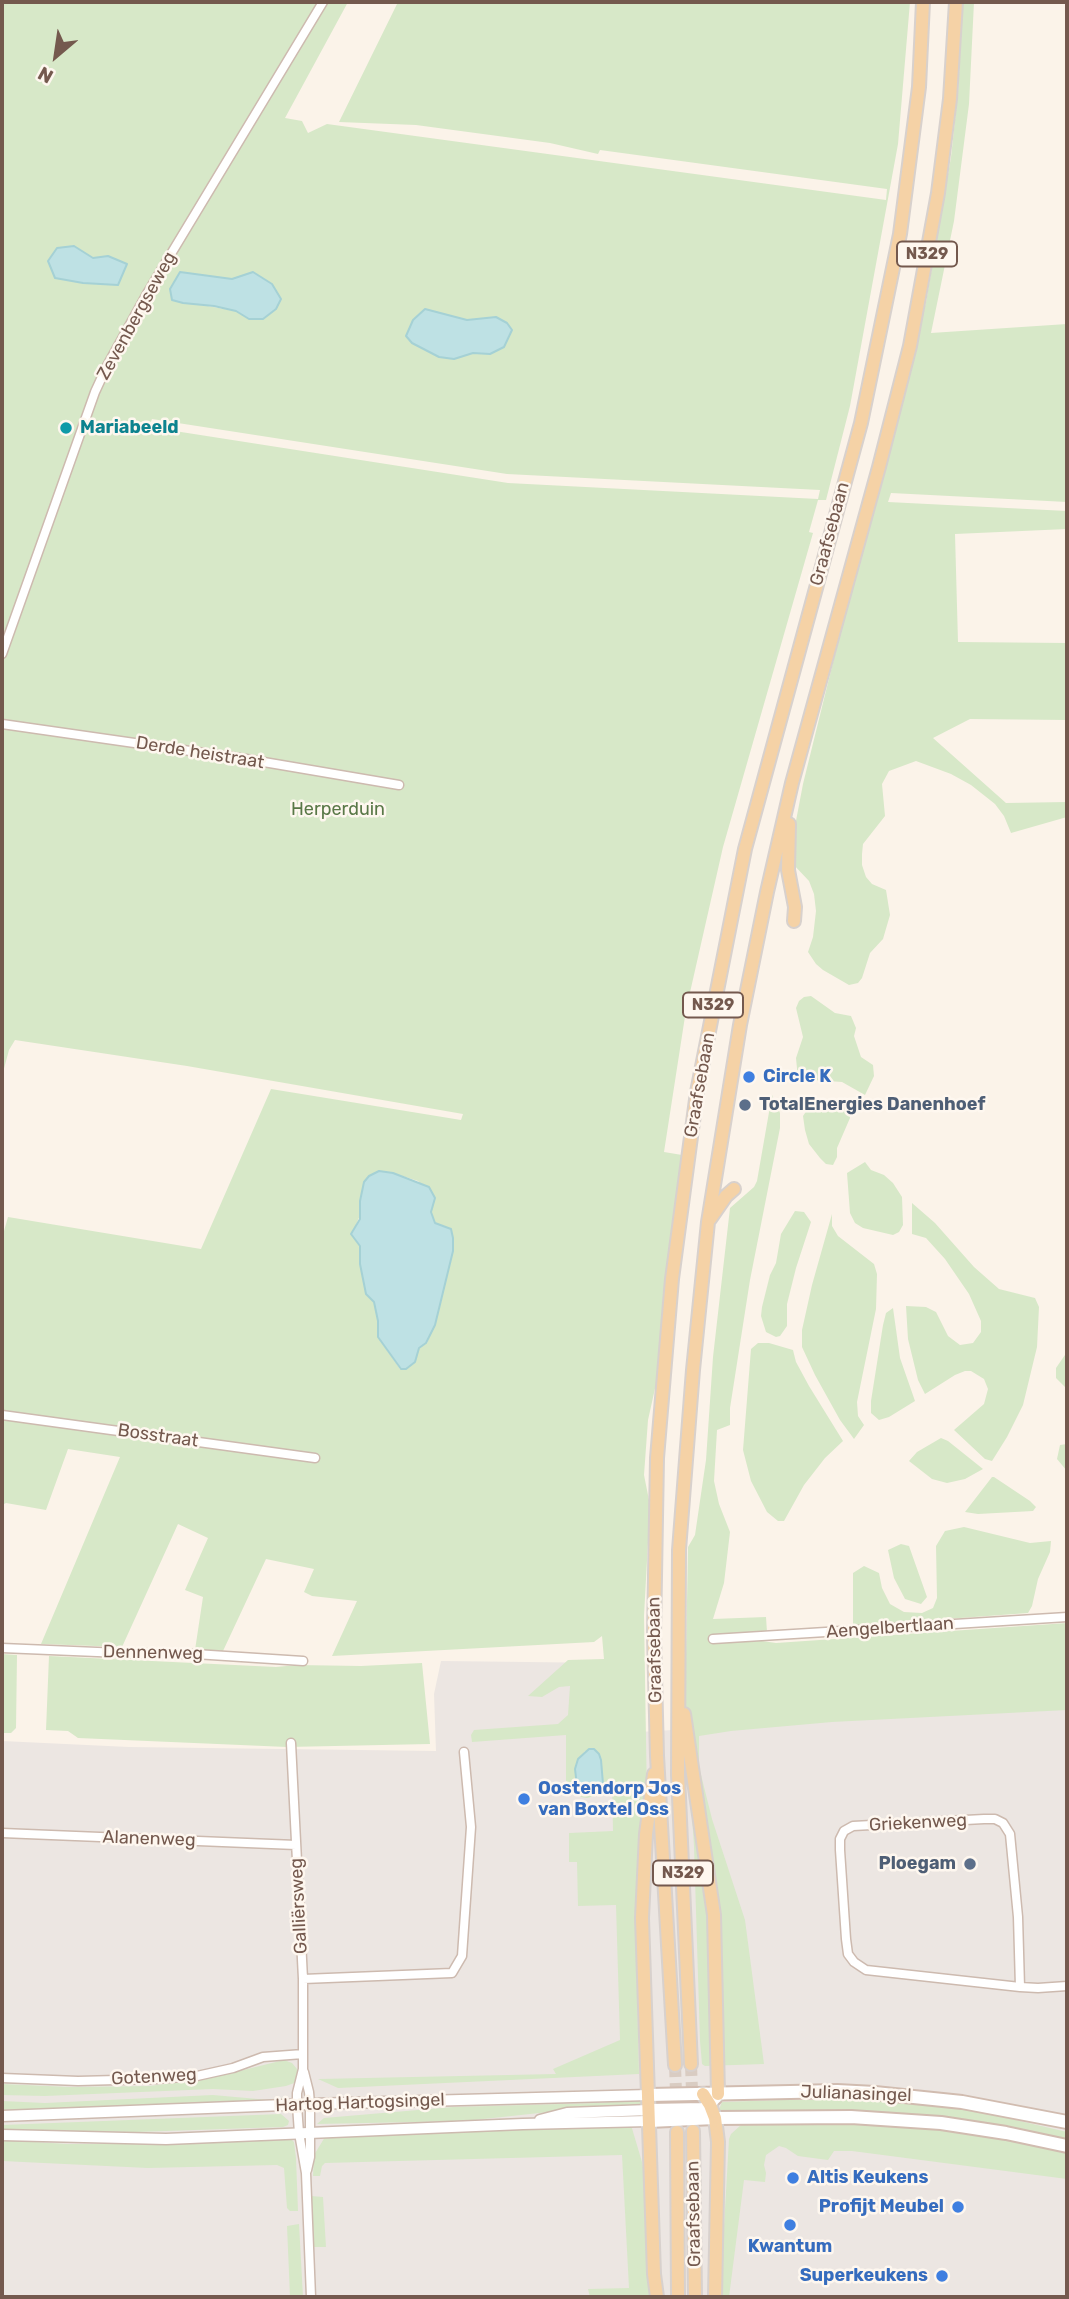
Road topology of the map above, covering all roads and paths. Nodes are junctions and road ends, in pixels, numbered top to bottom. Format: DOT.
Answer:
graph roads {
  1 [pos="323,2"];
  2 [pos="923,2"];
  3 [pos="956,2"];
  4 [pos="2,653"];
  5 [pos="2,723"];
  6 [pos="792,783"];
  7 [pos="398,785"];
  8 [pos="794,921"];
  9 [pos="734,1189"];
  10 [pos="708,1222"];
  11 [pos="2,1415"];
  12 [pos="315,1458"];
  13 [pos="1067,1617"];
  14 [pos="713,1639"];
  15 [pos="2,1648"];
  16 [pos="303,1661"];
  17 [pos="678,1683"];
  18 [pos="291,1743"];
  19 [pos="464,1752"];
  20 [pos="657,1756"];
  21 [pos="2,1833"];
  22 [pos="296,1846"];
  23 [pos="303,1979"];
  24 [pos="1067,1986"];
  25 [pos="1020,1987"];
  26 [pos="303,2054"];
  27 [pos="691,2064"];
  28 [pos="675,2065"];
  29 [pos="303,2070"];
  30 [pos="2,2078"];
  31 [pos="649,2095"];
  32 [pos="710,2098"];
  33 [pos="310,2104"];
  34 [pos="298,2105"];
  35 [pos="2,2116"];
  36 [pos="649,2116"];
  37 [pos="715,2118"];
  38 [pos="1067,2122"];
  39 [pos="693,2131"];
  40 [pos="310,2132"];
  41 [pos="677,2132"];
  42 [pos="299,2133"];
  43 [pos="2,2135"];
  44 [pos="1067,2146"];
  45 [pos="306,2173"];
  46 [pos="311,2297"];
  47 [pos="657,2297"];
  48 [pos="678,2297"];
  49 [pos="695,2297"];
  50 [pos="715,2297"];
  1 -- 4 [label="street, Zevenbergseweg"];
  2 -- 20 [label="main road, Graafsebaan / N329"];
  3 -- 6 [label="main road, Graafsebaan / N329"];
  5 -- 7 [label="street, Derde heistraat"];
  6 -- 8 [label="main road"];
  6 -- 10 [label="main road, Graafsebaan / N329"];
  9 -- 10 [label="main road"];
  10 -- 17 [label="main road, Graafsebaan / N329"];
  11 -- 12 [label="street, Bosstraat"];
  13 -- 14 [label="street, Aengelbertlaan"];
  15 -- 16 [label="street, Dennenweg"];
  17 -- 27 [label="main road, Graafsebaan / N329"];
  17 -- 32 [label="main road, N329"];
  18 -- 22 [label="street, Galliërsweg"];
  19 -- 23 [label="street"];
  20 -- 28 [label="main road, Graafsebaan / N329"];
  20 -- 31 [label="main road, N329"];
  21 -- 22 [label="street, Alanenweg"];
  22 -- 23 [label="street, Galliërsweg"];
  23 -- 26 [label="street, Galliërsweg"];
  24 -- 25 [label="street, Griekenweg"];
  25 -- 25 [label="street, Griekenweg"];
  26 -- 29 [label="street, Galliërsweg"];
  26 -- 30 [label="street, Gotenweg"];
  29 -- 33 [label="street, Galliërsweg"];
  29 -- 34 [label="street, Galliërsweg"];
  31 -- 32 [label="main road, Hartog Hartogsingel"];
  31 -- 33 [label="street, Hartog Hartogsingel"];
  31 -- 36 [label="main road, N329"];
  32 -- 36 [label="main road, Julianasingel"];
  32 -- 37 [label="main road, N329"];
  32 -- 38 [label="main road, Julianasingel"];
  33 -- 34 [label="street, Hartog Hartogsingel"];
  33 -- 40 [label="street, Galliërsweg"];
  34 -- 35 [label="street, Hartog Hartogsingel"];
  34 -- 42 [label="street, Galliërsweg"];
  36 -- 37 [label="main road, Julianasingel"];
  36 -- 40 [label="street, Hartog Hartogsingel"];
  36 -- 47 [label="main road, N329"];
  37 -- 44 [label="main road, Julianasingel"];
  37 -- 50 [label="main road, N329"];
  39 -- 49 [label="main road, Graafsebaan"];
  40 -- 42 [label="street, Hartog Hartogsingel"];
  40 -- 45 [label="street, Galliërsweg"];
  41 -- 48 [label="main road, Graafsebaan"];
  42 -- 43 [label="street, Hartog Hartogsingel"];
  42 -- 45 [label="street, Galliërsweg"];
  45 -- 46 [label="street, Galliërsweg"];
}
